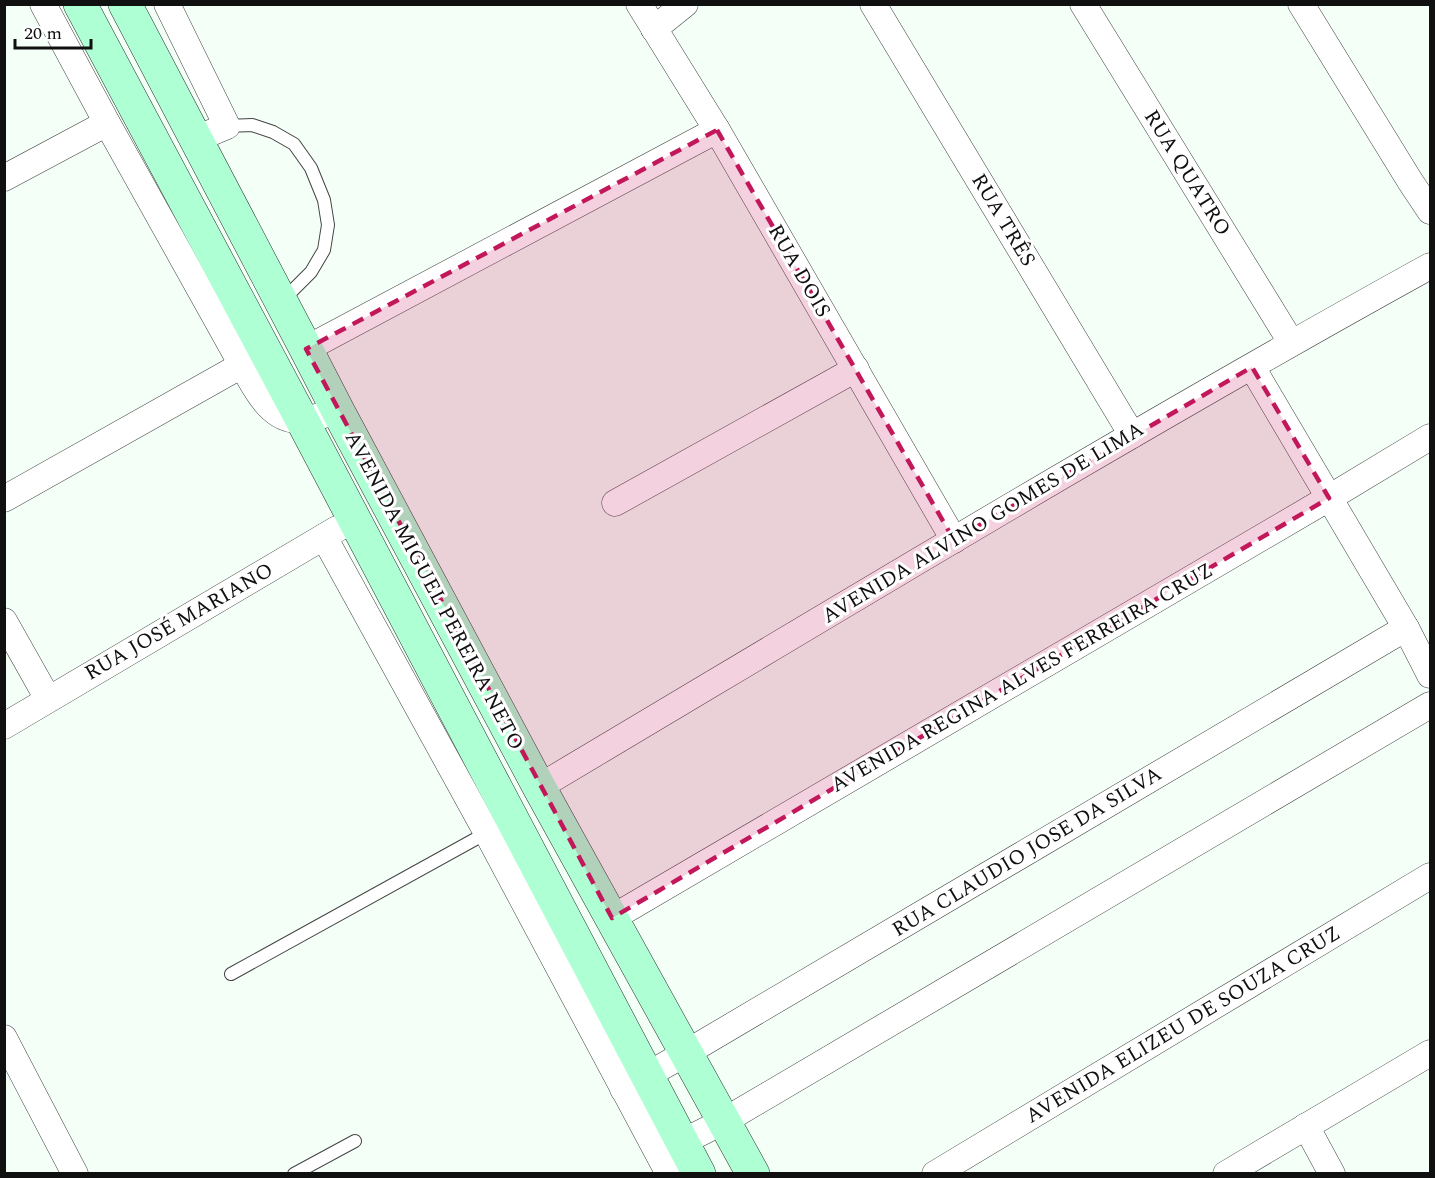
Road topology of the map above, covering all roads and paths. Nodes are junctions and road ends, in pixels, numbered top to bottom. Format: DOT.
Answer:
graph roads {
  1 [pos="43,4"];
  2 [pos="80,4"];
  3 [pos="124,4"];
  4 [pos="167,4"];
  5 [pos="639,4"];
  6 [pos="685,4"];
  7 [pos="873,4"];
  8 [pos="1300,4"];
  9 [pos="1093,9"];
  10 [pos="654,29"];
  11 [pos="107,123"];
  12 [pos="227,126"];
  13 [pos="717,130"];
  14 [pos="196,139"];
  15 [pos="4,178"];
  16 [pos="1431,211"];
  17 [pos="1431,266"];
  18 [pos="282,302"];
  19 [pos="1291,342"];
  20 [pos="306,349"];
  21 [pos="242,365"];
  22 [pos="1252,367"];
  23 [pos="856,369"];
  24 [pos="338,411"];
  25 [pos="302,420"];
  26 [pos="1132,435"];
  27 [pos="1431,437"];
  28 [pos="1329,498"];
  29 [pos="4,499"];
  30 [pos="615,503"];
  31 [pos="354,518"];
  32 [pos="324,537"];
  33 [pos="954,540"];
  34 [pos="4,621"];
  35 [pos="1406,628"];
  36 [pos="1431,675"];
  37 [pos="48,699"];
  38 [pos="1431,705"];
  39 [pos="4,726"];
  40 [pos="539,787"];
  41 [pos="500,825"];
  42 [pos="1431,876"];
  43 [pos="612,918"];
  44 [pos="231,974"];
  45 [pos="4,1038"];
  46 [pos="686,1053"];
  47 [pos="1431,1053"];
  48 [pos="635,1082"];
  49 [pos="724,1120"];
  50 [pos="1306,1126"];
  51 [pos="355,1141"];
  52 [pos="670,1157"];
  53 [pos="75,1173"];
  54 [pos="294,1173"];
  55 [pos="699,1173"];
  56 [pos="753,1173"];
  57 [pos="935,1173"];
  58 [pos="1226,1173"];
  59 [pos="1332,1173"];
  1 -- 11 [label="street"];
  2 -- 25 [label="main road, AVENIDA MIGUEL PEREIRA NETO"];
  3 -- 14 [label="main road, AVENIDA MIGUEL PEREIRA NETO"];
  4 -- 12 [label="street"];
  5 -- 10 [label="street, RUA DOIS"];
  6 -- 10 [label="street"];
  7 -- 26 [label="street, RUA TRÊS"];
  8 -- 16 [label="street"];
  9 -- 19 [label="street, RUA QUATRO"];
  10 -- 13 [label="street, RUA DOIS"];
  11 -- 15 [label="street"];
  11 -- 21 [label="street"];
  12 -- 14 [label="street"];
  12 -- 18 [label="lane"];
  13 -- 20 [label="street"];
  13 -- 23 [label="street, RUA DOIS"];
  14 -- 18 [label="main road, AVENIDA MIGUEL PEREIRA NETO"];
  17 -- 19 [label="street, AVENIDA ALVINO GOMES DE LIMA"];
  18 -- 20 [label="main road, AVENIDA MIGUEL PEREIRA NETO"];
  19 -- 22 [label="street, AVENIDA ALVINO GOMES DE LIMA"];
  20 -- 24 [label="main road, AVENIDA MIGUEL PEREIRA NETO"];
  21 -- 25 [label="street"];
  21 -- 29 [label="street"];
  22 -- 26 [label="street, AVENIDA ALVINO GOMES DE LIMA"];
  22 -- 28 [label="street"];
  23 -- 30 [label="street"];
  23 -- 33 [label="street, RUA DOIS"];
  24 -- 25 [label="street"];
  24 -- 40 [label="main road, AVENIDA MIGUEL PEREIRA NETO"];
  25 -- 31 [label="main road, AVENIDA MIGUEL PEREIRA NETO"];
  26 -- 33 [label="street, AVENIDA ALVINO GOMES DE LIMA"];
  27 -- 28 [label="street, AVENIDA REGINA ALVES FERREIRA CRUZ"];
  28 -- 35 [label="street"];
  28 -- 43 [label="street, AVENIDA REGINA ALVES FERREIRA CRUZ"];
  31 -- 32 [label="street, RUA JOSÉ MARIANO"];
  31 -- 41 [label="main road, AVENIDA MIGUEL PEREIRA NETO"];
  32 -- 37 [label="street, RUA JOSÉ MARIANO"];
  32 -- 41 [label="street"];
  33 -- 40 [label="street, AVENIDA ALVINO GOMES DE LIMA"];
  34 -- 37 [label="street"];
  35 -- 36 [label="street"];
  35 -- 46 [label="street, RUA CLAUDIO JOSE DA SILVA"];
  37 -- 39 [label="street, RUA JOSÉ MARIANO"];
  38 -- 49 [label="street"];
  40 -- 43 [label="main road, AVENIDA MIGUEL PEREIRA NETO"];
  41 -- 44 [label="lane"];
  41 -- 48 [label="main road, AVENIDA MIGUEL PEREIRA NETO"];
  42 -- 57 [label="street, AVENIDA ELIZEU DE SOUZA CRUZ"];
  43 -- 46 [label="main road, AVENIDA MIGUEL PEREIRA NETO"];
  45 -- 53 [label="street"];
  46 -- 48 [label="street, RUA CLAUDIO JOSE DA SILVA"];
  46 -- 49 [label="main road, AVENIDA MIGUEL PEREIRA NETO"];
  47 -- 50 [label="street"];
  48 -- 52 [label="main road, AVENIDA MIGUEL PEREIRA NETO"];
  49 -- 52 [label="street"];
  49 -- 56 [label="main road, AVENIDA MIGUEL PEREIRA NETO"];
  50 -- 58 [label="street"];
  50 -- 59 [label="street"];
  51 -- 54 [label="lane"];
  52 -- 55 [label="main road, AVENIDA MIGUEL PEREIRA NETO"];
}
